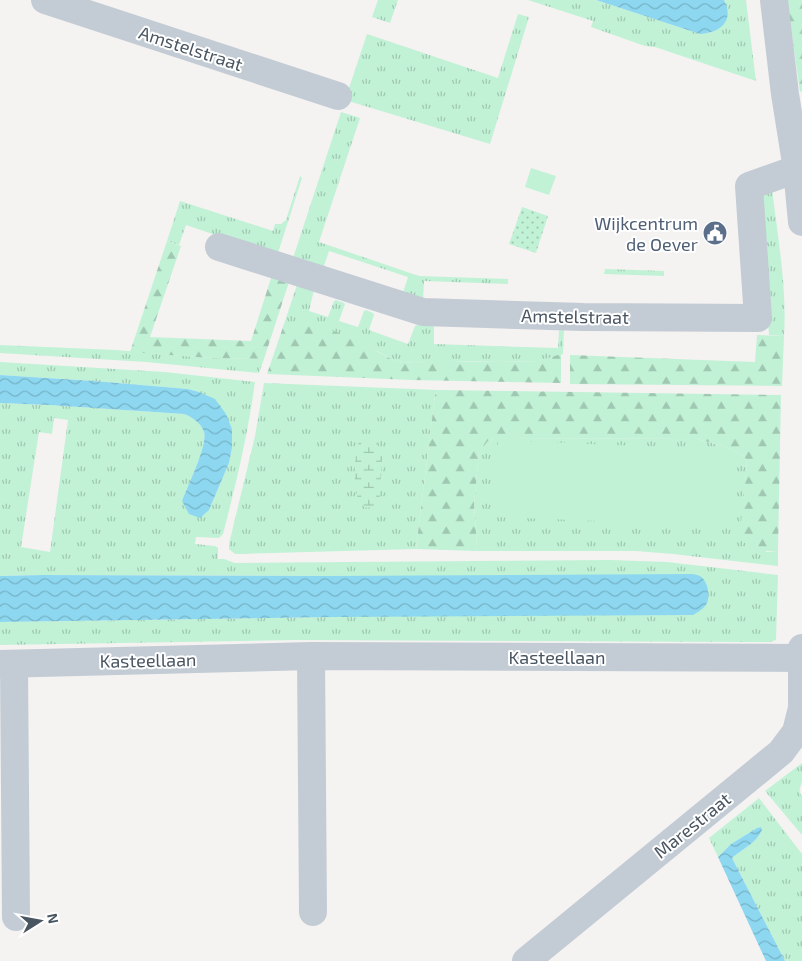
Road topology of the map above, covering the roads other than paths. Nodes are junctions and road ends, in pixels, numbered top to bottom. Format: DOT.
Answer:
graph roads {
  1 [pos="45,0"];
  2 [pos="774,0"];
  3 [pos="338,96"];
  4 [pos="800,169"];
  5 [pos="802,222"];
  6 [pos="219,247"];
  7 [pos="802,648"];
  8 [pos="312,656"];
  9 [pos="802,658"];
  10 [pos="7,664"];
  11 [pos="313,912"];
  12 [pos="16,917"];
  13 [pos="526,961"];
  1 -- 3 [label="street, Amstelstraat"];
  2 -- 4 [label="street"];
  4 -- 5 [label="street"];
  4 -- 6 [label="street, Amstelstraat"];
  7 -- 9 [label="street, Marestraat"];
  8 -- 9 [label="street, Kasteellaan"];
  8 -- 10 [label="street, Kasteellaan"];
  8 -- 11 [label="street"];
  9 -- 13 [label="street, Marestraat"];
  10 -- 12 [label="street, Kasteellaan"];
}
